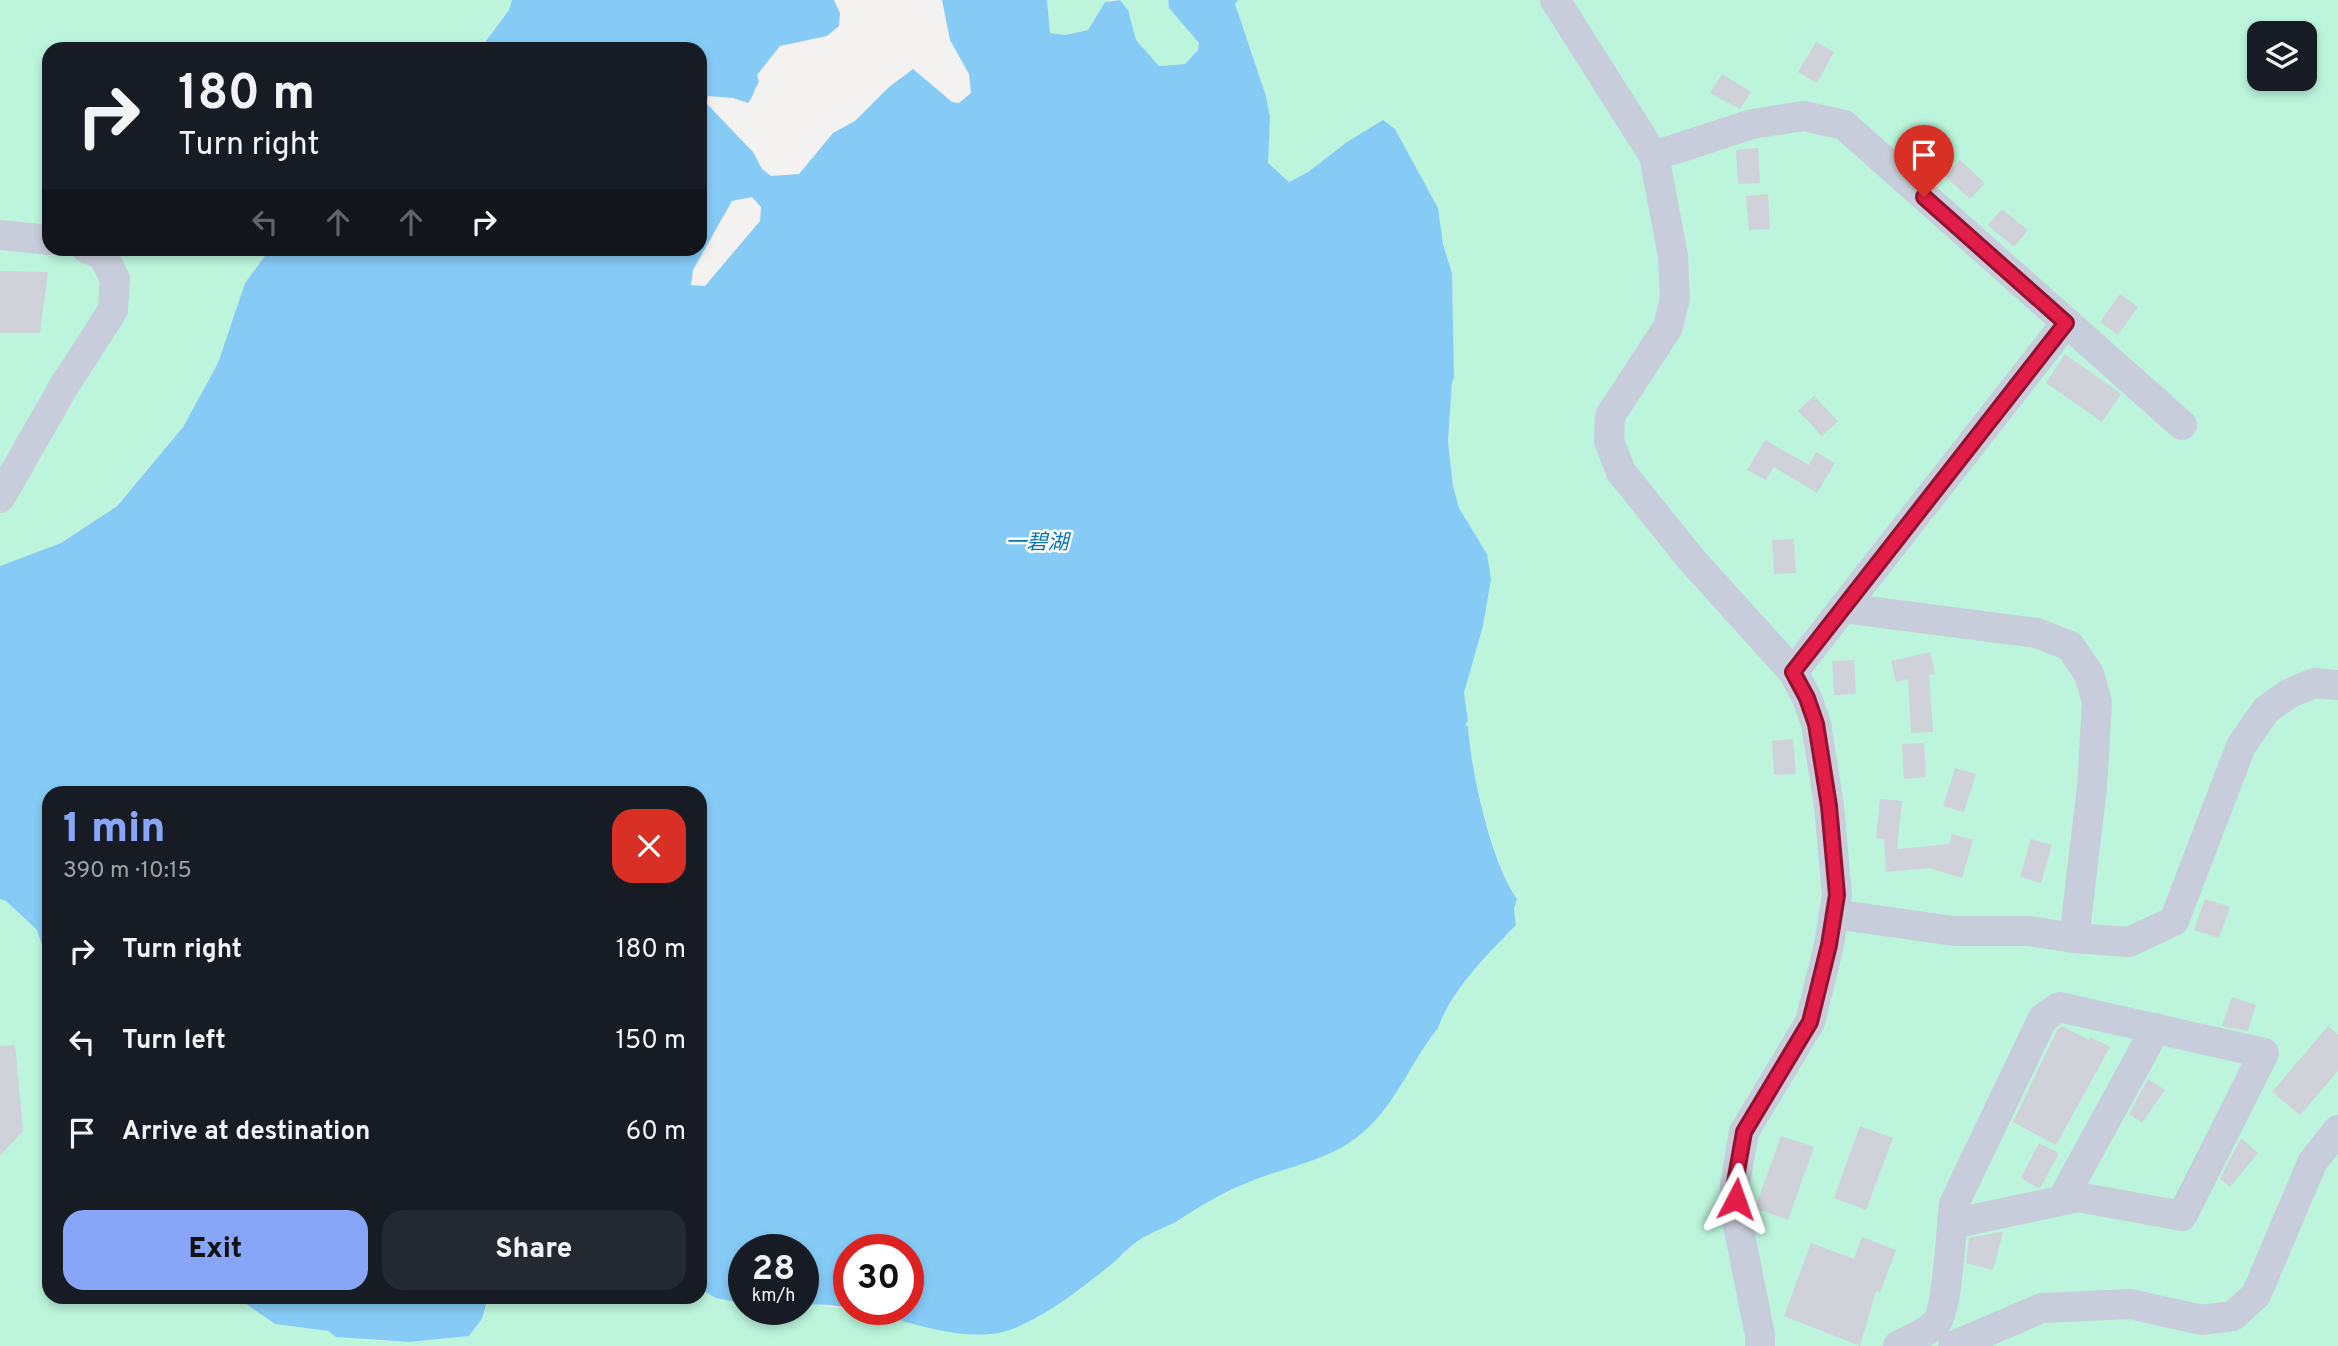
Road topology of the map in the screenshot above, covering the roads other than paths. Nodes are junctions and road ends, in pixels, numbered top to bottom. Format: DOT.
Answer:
graph roads {
  1 [pos="1555,0"];
  2 [pos="1654,156"];
  3 [pos="0,235"];
  4 [pos="42,239"];
  5 [pos="104,256"];
  6 [pos="2066,323"];
  7 [pos="2182,425"];
  8 [pos="0,498"];
  9 [pos="1843,608"];
  10 [pos="1793,672"];
  11 [pos="2338,685"];
  12 [pos="1834,914"];
  13 [pos="2074,938"];
  14 [pos="2156,1028"];
  15 [pos="2338,1130"];
  16 [pos="2062,1200"];
  17 [pos="1952,1224"];
  18 [pos="1760,1346"];
  19 [pos="1898,1346"];
  20 [pos="1953,1346"];
  1 -- 2 [label="street"];
  2 -- 6 [label="street"];
  2 -- 10 [label="street"];
  3 -- 4 [label="street"];
  5 -- 8 [label="street"];
  6 -- 7 [label="street"];
  6 -- 9 [label="street"];
  9 -- 10 [label="street"];
  9 -- 13 [label="street"];
  10 -- 12 [label="street"];
  11 -- 13 [label="street"];
  12 -- 13 [label="street"];
  12 -- 18 [label="street"];
  14 -- 16 [label="street"];
  14 -- 16 [label="street"];
  14 -- 17 [label="street"];
  15 -- 20 [label="street"];
  16 -- 17 [label="street"];
  17 -- 19 [label="street"];
}
